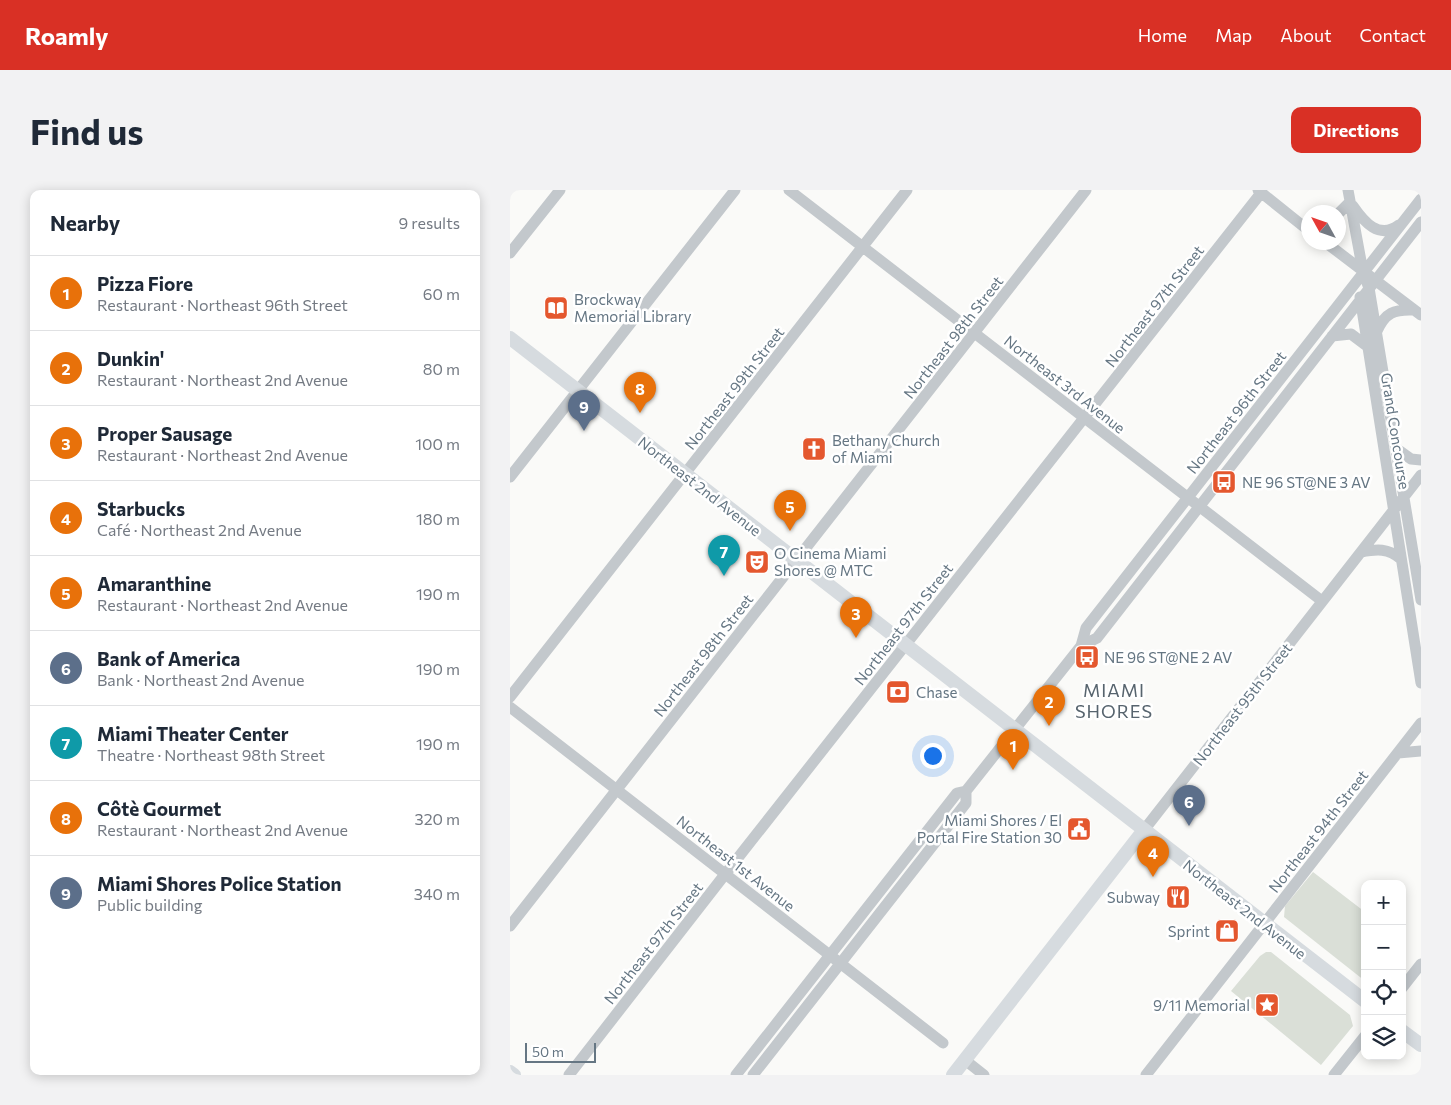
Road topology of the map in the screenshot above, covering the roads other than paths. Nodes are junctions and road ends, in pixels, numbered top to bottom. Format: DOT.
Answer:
graph roads {
  1 [pos="560,190"];
  2 [pos="735,190"];
  3 [pos="789,190"];
  4 [pos="907,190"];
  5 [pos="1086,190"];
  6 [pos="1348,190"];
  7 [pos="1259,191"];
  8 [pos="1421,199"];
  9 [pos="1350,202"];
  10 [pos="1346,206"];
  11 [pos="1421,222"];
  12 [pos="1301,223"];
  13 [pos="1401,224"];
  14 [pos="862,246"];
  15 [pos="1335,250"];
  16 [pos="510,253"];
  17 [pos="1364,272"];
  18 [pos="1372,285"];
  19 [pos="1360,300"];
  20 [pos="1418,313"];
  21 [pos="1377,332"];
  22 [pos="975,333"];
  23 [pos="1332,336"];
  24 [pos="510,338"];
  25 [pos="1367,346"];
  26 [pos="577,390"];
  27 [pos="1086,419"];
  28 [pos="1396,448"];
  29 [pos="1421,460"];
  30 [pos="686,474"];
  31 [pos="1421,475"];
  32 [pos="510,477"];
  33 [pos="1404,496"];
  34 [pos="1188,498"];
  35 [pos="1199,506"];
  36 [pos="1394,510"];
  37 [pos="1361,552"];
  38 [pos="1401,559"];
  39 [pos="796,560"];
  40 [pos="1421,600"];
  41 [pos="1322,601"];
  42 [pos="905,644"];
  43 [pos="1081,646"];
  44 [pos="1421,683"];
  45 [pos="510,697"];
  46 [pos="510,707"];
  47 [pos="1421,723"];
  48 [pos="1015,730"];
  49 [pos="1421,751"];
  50 [pos="1398,753"];
  51 [pos="616,790"];
  52 [pos="966,791"];
  53 [pos="1144,830"];
  54 [pos="726,872"];
  55 [pos="1264,923"];
  56 [pos="510,926"];
  57 [pos="830,955"];
  58 [pos="840,963"];
  59 [pos="1421,964"];
  60 [pos="1406,983"];
  61 [pos="1361,998"];
  62 [pos="1406,1033"];
  63 [pos="1361,1041"];
  64 [pos="943,1043"];
  65 [pos="1421,1045"];
  66 [pos="965,1060"];
  67 [pos="510,1072"];
  68 [pos="514,1075"];
  69 [pos="569,1075"];
  70 [pos="736,1075"];
  71 [pos="752,1075"];
  72 [pos="953,1075"];
  73 [pos="984,1075"];
  74 [pos="1146,1075"];
  75 [pos="1334,1075"];
  1 -- 16 [label="street"];
  2 -- 26 [label="street"];
  3 -- 14 [label="street, Northeast 3rd Avenue"];
  4 -- 14 [label="street, Northeast 99th Street"];
  5 -- 22 [label="street, Northeast 98th Street"];
  6 -- 9 [label="street, Grand Concourse"];
  7 -- 12 [label="street"];
  7 -- 27 [label="street, Northeast 97th Street"];
  8 -- 13 [label="street, Northeast 96th Street"];
  9 -- 10 [label="street"];
  9 -- 13 [label="street"];
  9 -- 17 [label="street, Grand Concourse"];
  11 -- 18 [label="street, Northeast 96th Street"];
  13 -- 17 [label="street, Northeast 96th Street"];
  14 -- 22 [label="street, Northeast 3rd Avenue"];
  14 -- 30 [label="street, Northeast 99th Street"];
  15 -- 17 [label="street"];
  17 -- 18 [label="street"];
  17 -- 19 [label="street, Grand Concourse"];
  17 -- 34 [label="street, Northeast 96th Street"];
  18 -- 19 [label="street, Northeast 96th Street"];
  18 -- 20 [label="street"];
  18 -- 21 [label="street, Grand Concourse"];
  19 -- 23 [label="street, Northeast 96th Street"];
  19 -- 25 [label="street, Grand Concourse"];
  20 -- 21 [label="street"];
  21 -- 28 [label="street, Grand Concourse"];
  22 -- 27 [label="street, Northeast 3rd Avenue"];
  22 -- 39 [label="street, Northeast 98th Street"];
  23 -- 25 [label="street"];
  23 -- 35 [label="street, Northeast 96th Street"];
  24 -- 26 [label="main road, Northeast 2nd Avenue"];
  25 -- 36 [label="street, Grand Concourse"];
  26 -- 30 [label="main road, Northeast 2nd Avenue"];
  26 -- 32 [label="street"];
  27 -- 34 [label="street, Northeast 3rd Avenue"];
  27 -- 42 [label="street, Northeast 97th Street"];
  28 -- 29 [label="street"];
  28 -- 33 [label="street, Grand Concourse"];
  30 -- 39 [label="main road, Northeast 2nd Avenue"];
  30 -- 45 [label="street, Northeast 99th Street"];
  31 -- 33 [label="street, Northeast 95th Street"];
  33 -- 36 [label="street, Northeast 95th Street"];
  33 -- 40 [label="street, Grand Concourse"];
  34 -- 35 [label="street, Northeast 3rd Avenue"];
  34 -- 43 [label="street, Northeast 96th Street"];
  35 -- 41 [label="street, Northeast 3rd Avenue"];
  35 -- 43 [label="street, Northeast 96th Street"];
  36 -- 37 [label="street, Northeast 95th Street"];
  36 -- 38 [label="street, Grand Concourse"];
  37 -- 38 [label="street"];
  37 -- 41 [label="street, Northeast 95th Street"];
  38 -- 44 [label="street, Grand Concourse"];
  39 -- 42 [label="main road, Northeast 2nd Avenue"];
  39 -- 51 [label="street, Northeast 98th Street"];
  41 -- 53 [label="street, Northeast 95th Street"];
  42 -- 48 [label="main road, Northeast 2nd Avenue"];
  42 -- 54 [label="street, Northeast 97th Street"];
  43 -- 48 [label="street, Northeast 96th Street"];
  46 -- 51 [label="street, Northeast 1st Avenue"];
  47 -- 50 [label="street, Northeast 94th Street"];
  48 -- 52 [label="street, Northeast 96th Street"];
  48 -- 53 [label="main road, Northeast 2nd Avenue"];
  49 -- 50 [label="street"];
  50 -- 55 [label="street, Northeast 94th Street"];
  51 -- 54 [label="street, Northeast 1st Avenue"];
  51 -- 56 [label="street, Northeast 98th Street"];
  52 -- 57 [label="street, Northeast 96th Street"];
  52 -- 58 [label="street, Northeast 96th Street"];
  53 -- 55 [label="main road, Northeast 2nd Avenue"];
  53 -- 66 [label="main road, Northeast 95th Street"];
  54 -- 57 [label="street, Northeast 1st Avenue"];
  54 -- 69 [label="street, Northeast 97th Street"];
  55 -- 61 [label="main road, Northeast 2nd Avenue"];
  55 -- 74 [label="street, Northeast 94th Street"];
  57 -- 58 [label="street, Northeast 1st Avenue"];
  57 -- 70 [label="street, Northeast 96th Street"];
  58 -- 64 [label="street, Northeast 1st Avenue"];
  58 -- 71 [label="street, Northeast 96th Street"];
  59 -- 60 [label="street"];
  62 -- 65 [label="main road"];
  63 -- 75 [label="street"];
  66 -- 72 [label="main road, Northeast 95th Street"];
  66 -- 73 [label="street"];
  67 -- 68 [label="main road"];
}
